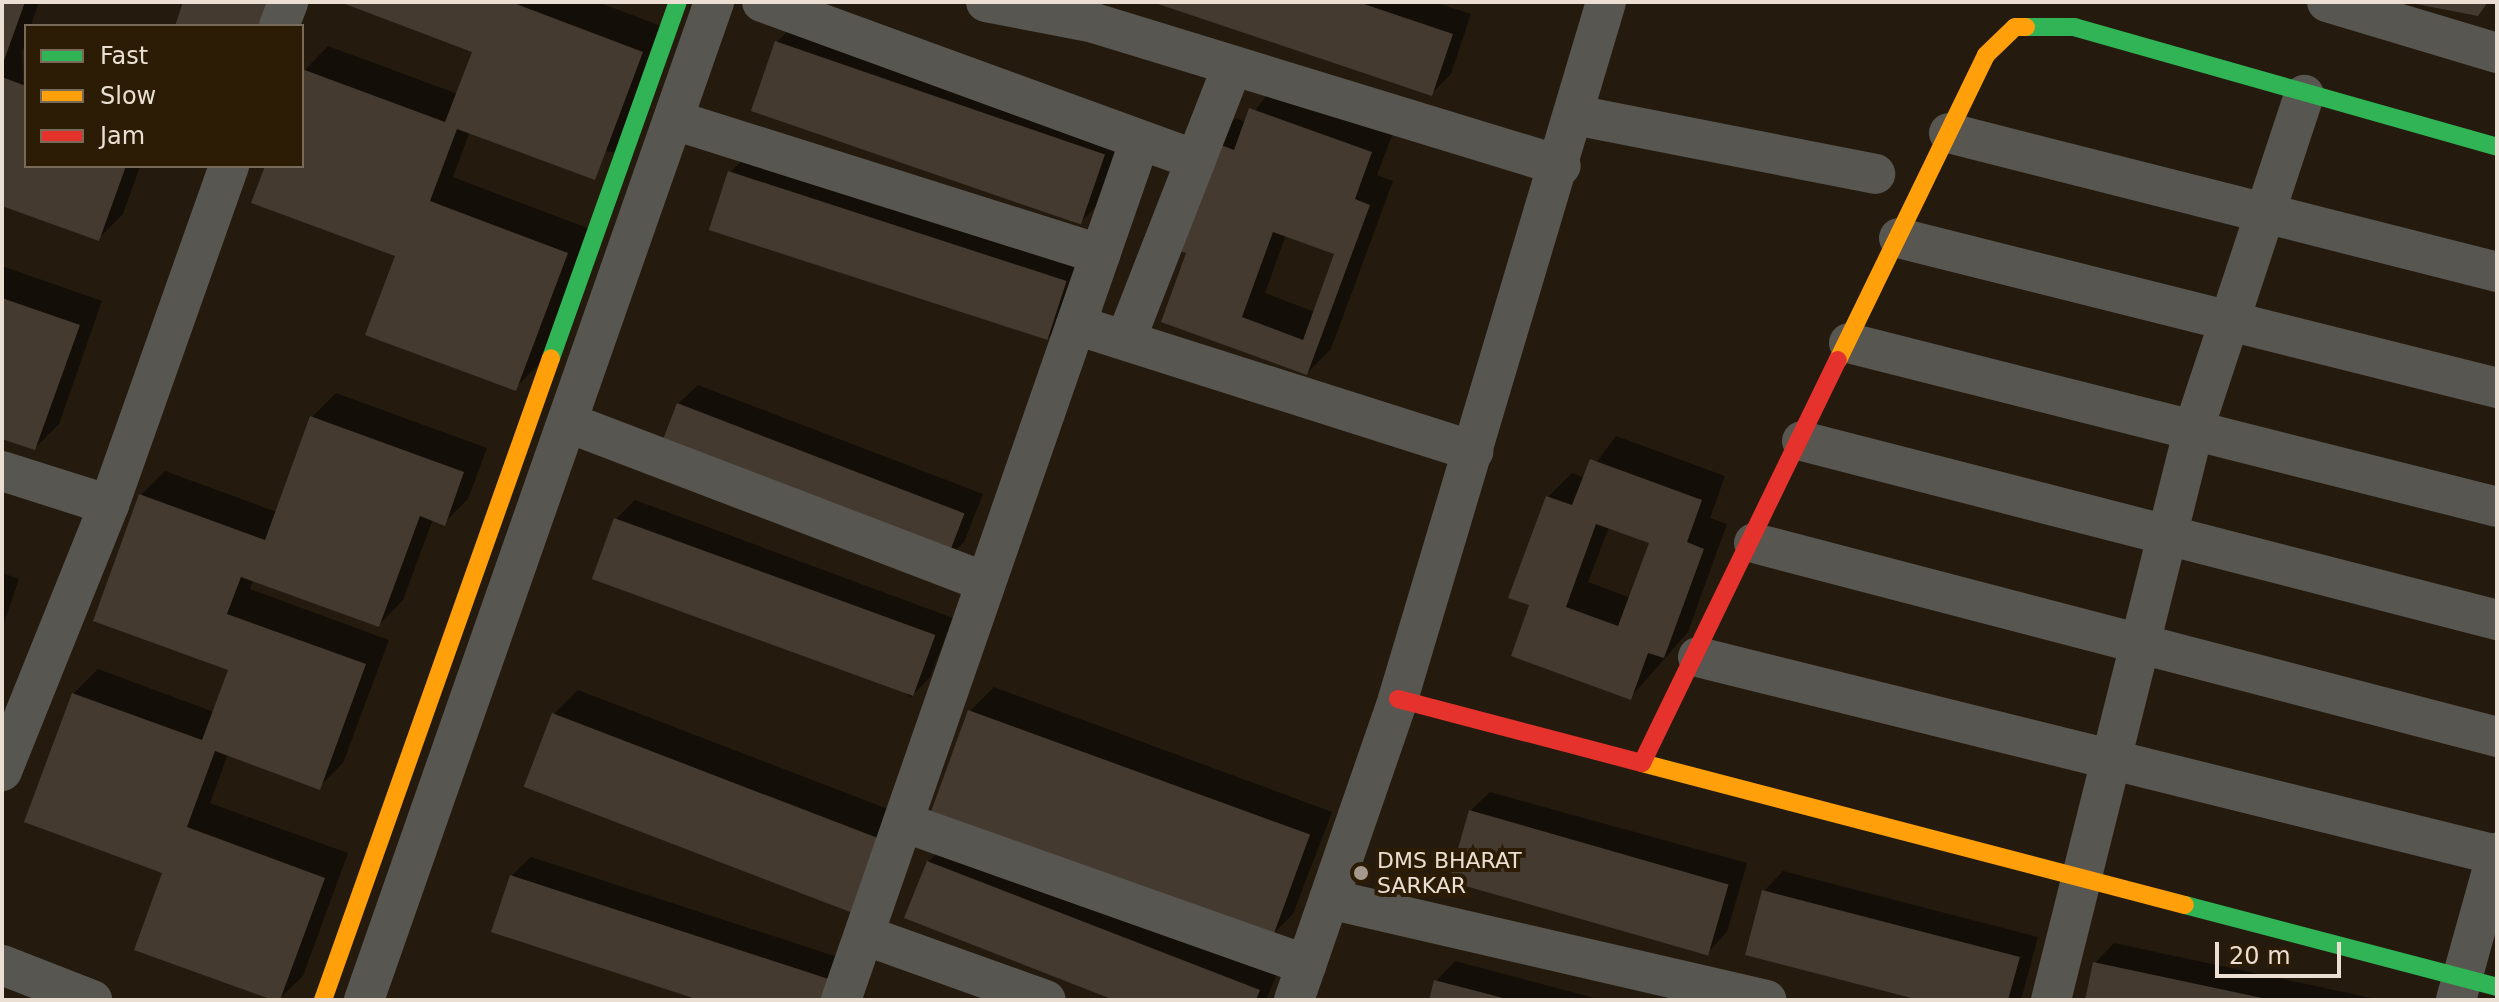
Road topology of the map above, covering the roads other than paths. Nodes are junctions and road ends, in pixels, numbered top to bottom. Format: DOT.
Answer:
graph roads {
  1 [pos="288,2"];
  2 [pos="678,2"];
  3 [pos="714,2"];
  4 [pos="762,2"];
  5 [pos="986,2"];
  6 [pos="1606,2"];
  7 [pos="2327,2"];
  8 [pos="280,24"];
  9 [pos="2497,53"];
  10 [pos="1232,67"];
  11 [pos="2304,95"];
  12 [pos="1575,115"];
  13 [pos="674,120"];
  14 [pos="1949,133"];
  15 [pos="1139,143"];
  16 [pos="2497,147"];
  17 [pos="1195,160"];
  18 [pos="1561,166"];
  19 [pos="228,168"];
  20 [pos="1875,174"];
  21 [pos="2264,216"];
  22 [pos="1899,238"];
  23 [pos="1100,254"];
  24 [pos="2497,272"];
  25 [pos="2229,322"];
  26 [pos="1076,325"];
  27 [pos="1126,339"];
  28 [pos="1849,343"];
  29 [pos="2497,388"];
  30 [pos="569,423"];
  31 [pos="2194,428"];
  32 [pos="1802,441"];
  33 [pos="1474,451"];
  34 [pos="2,471"];
  35 [pos="109,505"];
  36 [pos="2497,507"];
  37 [pos="2166,537"];
  38 [pos="1754,543"];
  39 [pos="986,582"];
  40 [pos="2497,620"];
  41 [pos="2138,644"];
  42 [pos="1698,657"];
  43 [pos="1398,699"];
  44 [pos="2497,737"];
  45 [pos="1642,763"];
  46 [pos="2107,764"];
  47 [pos="2,771"];
  48 [pos="903,822"];
  49 [pos="2497,854"];
  50 [pos="2079,875"];
  51 [pos="1329,899"];
  52 [pos="864,935"];
  53 [pos="2,965"];
  54 [pos="1300,982"];
  55 [pos="2471,988"];
  56 [pos="96,999"];
  57 [pos="323,1000"];
  58 [pos="364,1000"];
  59 [pos="841,1000"];
  60 [pos="1046,1000"];
  61 [pos="1766,1000"];
  62 [pos="2051,1000"];
  1 -- 8 [label="street"];
  2 -- 57 [label="street"];
  3 -- 13 [label="street"];
  4 -- 15 [label="street"];
  5 -- 10 [label="street"];
  6 -- 12 [label="street"];
  7 -- 9 [label="street"];
  10 -- 17 [label="street"];
  10 -- 18 [label="street"];
  11 -- 14 [label="street"];
  11 -- 16 [label="street"];
  11 -- 21 [label="street"];
  12 -- 18 [label="street"];
  12 -- 20 [label="street"];
  13 -- 23 [label="street"];
  13 -- 30 [label="street"];
  14 -- 21 [label="street"];
  14 -- 22 [label="street"];
  15 -- 17 [label="street"];
  15 -- 23 [label="street"];
  17 -- 27 [label="street"];
  18 -- 33 [label="street"];
  19 -- 35 [label="street"];
  21 -- 24 [label="street"];
  21 -- 25 [label="street"];
  22 -- 25 [label="street"];
  22 -- 28 [label="street"];
  23 -- 26 [label="street"];
  25 -- 29 [label="street"];
  25 -- 31 [label="street"];
  26 -- 27 [label="street"];
  26 -- 39 [label="street"];
  27 -- 33 [label="street"];
  28 -- 31 [label="street"];
  28 -- 32 [label="street"];
  30 -- 39 [label="street"];
  30 -- 58 [label="street"];
  31 -- 36 [label="street"];
  31 -- 37 [label="street"];
  32 -- 37 [label="street"];
  32 -- 38 [label="street"];
  33 -- 43 [label="street"];
  34 -- 35 [label="street"];
  35 -- 47 [label="street"];
  37 -- 40 [label="street"];
  37 -- 41 [label="street"];
  38 -- 41 [label="street"];
  38 -- 42 [label="street"];
  39 -- 48 [label="street"];
  41 -- 44 [label="street"];
  41 -- 46 [label="street"];
  42 -- 45 [label="street"];
  42 -- 46 [label="street"];
  43 -- 45 [label="street"];
  43 -- 51 [label="street"];
  45 -- 50 [label="street"];
  46 -- 49 [label="street"];
  46 -- 50 [label="street"];
  48 -- 52 [label="street"];
  48 -- 54 [label="street"];
  49 -- 55 [label="street"];
  50 -- 55 [label="street"];
  50 -- 62 [label="street"];
  51 -- 54 [label="street"];
  51 -- 61 [label="street"];
  52 -- 59 [label="street"];
  52 -- 60 [label="street"];
  53 -- 56 [label="street"];
}
